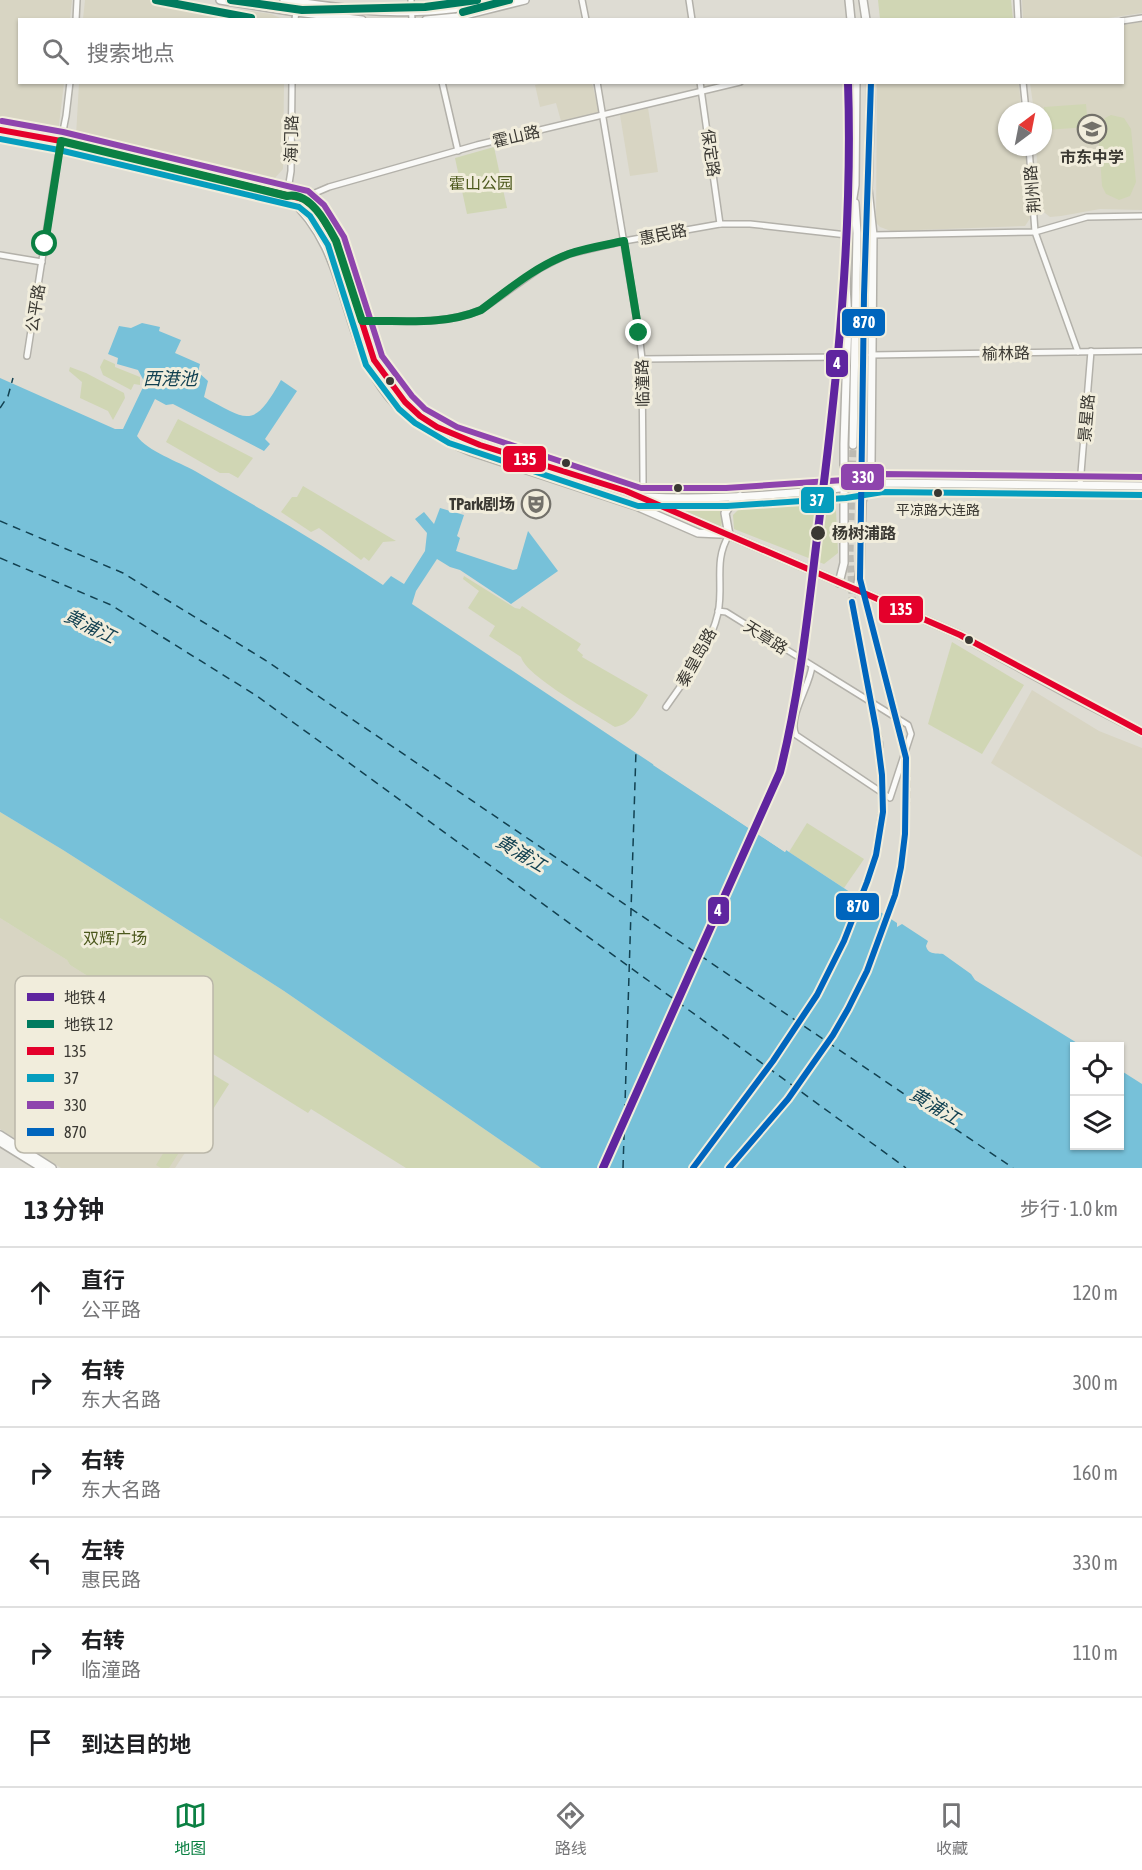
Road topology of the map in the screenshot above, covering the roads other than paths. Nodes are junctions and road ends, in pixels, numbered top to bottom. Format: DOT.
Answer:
graph roads {
  1 [pos="77,0"];
  2 [pos="220,0"];
  3 [pos="284,0"];
  4 [pos="411,0"];
  5 [pos="497,0"];
  6 [pos="525,0"];
  7 [pos="582,0"];
  8 [pos="689,0"];
  9 [pos="849,0"];
  10 [pos="863,0"];
  11 [pos="1017,0"];
  12 [pos="297,1"];
  13 [pos="295,16"];
  14 [pos="412,16"];
  15 [pos="76,18"];
  16 [pos="328,18"];
  17 [pos="427,18"];
  18 [pos="586,18"];
  19 [pos="692,18"];
  20 [pos="851,18"];
  21 [pos="866,18"];
  22 [pos="1018,18"];
  23 [pos="1142,18"];
  24 [pos="1124,21"];
  25 [pos="70,84"];
  26 [pos="292,84"];
  27 [pos="442,84"];
  28 [pos="597,84"];
  29 [pos="700,84"];
  30 [pos="732,84"];
  31 [pos="856,84"];
  32 [pos="871,84"];
  33 [pos="1023,84"];
  34 [pos="702,92"];
  35 [pos="1025,102"];
  36 [pos="603,115"];
  37 [pos="0,130"];
  38 [pos="61,141"];
  39 [pos="458,151"];
  40 [pos="1030,156"];
  41 [pos="855,185"];
  42 [pos="868,189"];
  43 [pos="287,196"];
  44 [pos="306,199"];
  45 [pos="298,205"];
  46 [pos="1142,216"];
  47 [pos="720,225"];
  48 [pos="1035,232"];
  49 [pos="848,235"];
  50 [pos="873,235"];
  51 [pos="624,241"];
  52 [pos="0,255"];
  53 [pos="42,262"];
  54 [pos="362,321"];
  55 [pos="354,324"];
  56 [pos="1091,351"];
  57 [pos="1142,351"];
  58 [pos="1078,352"];
  59 [pos="871,355"];
  60 [pos="27,356"];
  61 [pos="846,357"];
  62 [pos="642,359"];
  63 [pos="865,485"];
  64 [pos="1080,485"];
  65 [pos="1142,486"];
  66 [pos="845,489"];
  67 [pos="741,495"];
  68 [pos="639,497"];
  69 [pos="636,506"];
  70 [pos="729,535"];
  71 [pos="839,583"];
  72 [pos="857,590"];
  73 [pos="718,611"];
  74 [pos="812,666"];
  75 [pos="666,707"];
  76 [pos="1142,732"];
  77 [pos="0,1135"];
  78 [pos="0,1142"];
  79 [pos="15,1145"];
  80 [pos="15,1151"];
  81 [pos="18,1153"];
  82 [pos="28,1153"];
  83 [pos="42,1168"];
  84 [pos="52,1168"];
  1 -- 15 [label="street"];
  2 -- 13 [label="main road"];
  3 -- 12 [label="main road"];
  4 -- 14 [label="street"];
  5 -- 17 [label="main road"];
  6 -- 17 [label="main road"];
  7 -- 18 [label="street"];
  8 -- 19 [label="street"];
  9 -- 20 [label="main road"];
  10 -- 21 [label="main road"];
  11 -- 22 [label="street"];
  12 -- 13 [label="street"];
  12 -- 14 [label="main road"];
  13 -- 16 [label="main road"];
  14 -- 17 [label="main road"];
  23 -- 24 [label="street"];
  25 -- 38 [label="street, 公平路"];
  26 -- 43 [label="street, 海门路"];
  27 -- 39 [label="street"];
  28 -- 36 [label="street, 临潼路"];
  29 -- 34 [label="street, 保定路"];
  30 -- 34 [label="street, 霍山路"];
  31 -- 41 [label="main road"];
  32 -- 42 [label="main road"];
  33 -- 35 [label="street"];
  34 -- 36 [label="street, 霍山路"];
  34 -- 47 [label="street, 保定路"];
  36 -- 39 [label="street, 霍山路"];
  36 -- 51 [label="street, 临潼路"];
  37 -- 38 [label="main road"];
  38 -- 43 [label="main road"];
  38 -- 53 [label="street, 公平路"];
  39 -- 44 [label="street, 霍山路"];
  40 -- 48 [label="street, 荆州路"];
  41 -- 42 [label="main road"];
  41 -- 49 [label="main road"];
  42 -- 50 [label="main road"];
  43 -- 44 [label="main road"];
  43 -- 45 [label="main road"];
  44 -- 45 [label="street, 霍山路"];
  44 -- 54 [label="main road"];
  45 -- 55 [label="main road"];
  46 -- 48 [label="street"];
  47 -- 49 [label="street, 惠民路"];
  47 -- 51 [label="street, 惠民路"];
  48 -- 50 [label="street"];
  48 -- 58 [label="street"];
  49 -- 61 [label="main road"];
  50 -- 59 [label="main road"];
  51 -- 54 [label="street, 惠民路"];
  51 -- 62 [label="street, 临潼路"];
  52 -- 53 [label="street"];
  53 -- 60 [label="street, 公平路"];
  54 -- 55 [label="street, 惠民路"];
  54 -- 68 [label="main road"];
  55 -- 69 [label="main road"];
  56 -- 57 [label="street, 榆林路"];
  56 -- 58 [label="street, 榆林路"];
  56 -- 64 [label="street, 景星路"];
  58 -- 59 [label="street, 榆林路"];
  59 -- 63 [label="main road"];
  61 -- 62 [label="street"];
  61 -- 66 [label="main road"];
  62 -- 68 [label="street, 临潼路"];
  63 -- 64 [label="main road"];
  63 -- 66 [label="main road"];
  63 -- 72 [label="main road"];
  64 -- 65 [label="main road"];
  66 -- 67 [label="main road"];
  66 -- 71 [label="main road"];
  67 -- 68 [label="main road"];
  67 -- 70 [label="main road"];
  68 -- 69 [label="street, 临潼路"];
  68 -- 70 [label="main road"];
  69 -- 70 [label="main road"];
  70 -- 71 [label="main road"];
  70 -- 73 [label="street, 秦皇岛路"];
  71 -- 72 [label="main road"];
  72 -- 76 [label="main road"];
  73 -- 74 [label="street, 天章路"];
  73 -- 75 [label="street, 秦皇岛路"];
  74 -- 74 [label="street, 天章路"];
  77 -- 79 [label="main road"];
  78 -- 80 [label="main road"];
  81 -- 83 [label="main road"];
  82 -- 84 [label="main road"];
}
